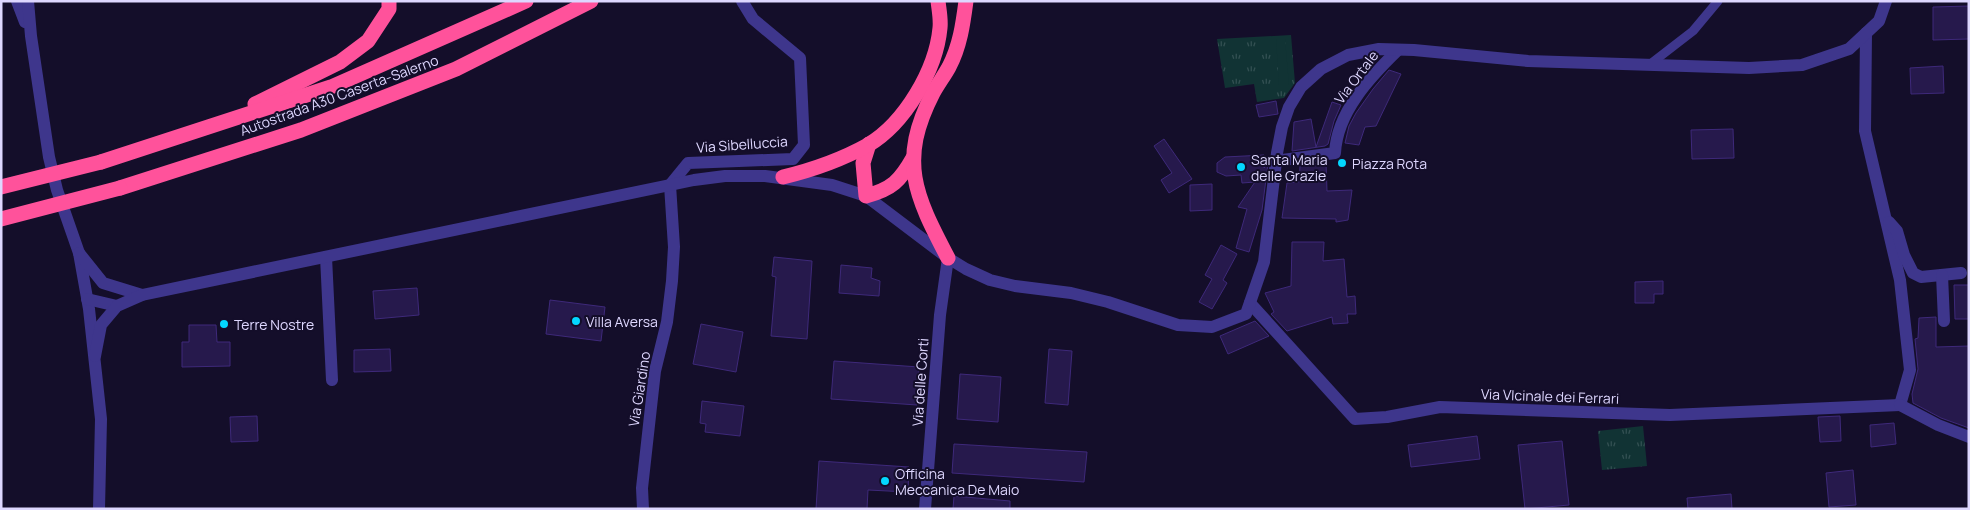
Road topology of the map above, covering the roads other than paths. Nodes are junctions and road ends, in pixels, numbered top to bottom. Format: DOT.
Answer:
graph roads {
  1 [pos="17,1"];
  2 [pos="28,1"];
  3 [pos="390,1"];
  4 [pos="526,1"];
  5 [pos="591,1"];
  6 [pos="742,1"];
  7 [pos="938,1"];
  8 [pos="966,1"];
  9 [pos="1718,1"];
  10 [pos="1886,1"];
  11 [pos="1866,33"];
  12 [pos="31,36"];
  13 [pos="1398,50"];
  14 [pos="1649,65"];
  15 [pos="209,127"];
  16 [pos="869,144"];
  17 [pos="913,158"];
  18 [pos="1275,161"];
  19 [pos="783,177"];
  20 [pos="670,185"];
  21 [pos="1,187"];
  22 [pos="866,196"];
  23 [pos="1885,218"];
  24 [pos="1,219"];
  25 [pos="79,253"];
  26 [pos="326,257"];
  27 [pos="948,258"];
  28 [pos="1961,274"];
  29 [pos="1942,275"];
  30 [pos="104,284"];
  31 [pos="142,295"];
  32 [pos="87,300"];
  33 [pos="1250,303"];
  34 [pos="116,306"];
  35 [pos="1944,321"];
  36 [pos="95,356"];
  37 [pos="332,380"];
  38 [pos="1900,405"];
  39 [pos="1969,437"];
  40 [pos="99,509"];
  41 [pos="643,509"];
  42 [pos="925,509"];
  1 -- 12 [label="street"];
  2 -- 12 [label="street"];
  3 -- 15 [label="highway"];
  4 -- 15 [label="highway, Autostrada A30 Caserta-Salerno"];
  5 -- 24 [label="highway, Autostrada A30 Caserta-Salerno, bridge"];
  6 -- 20 [label="street, Via Sibelluccia"];
  7 -- 16 [label="highway"];
  8 -- 17 [label="highway"];
  9 -- 14 [label="lane"];
  10 -- 11 [label="street"];
  11 -- 14 [label="street"];
  11 -- 23 [label="street"];
  12 -- 25 [label="street"];
  13 -- 14 [label="street"];
  13 -- 18 [label="street, Via Ortale"];
  13 -- 18 [label="street"];
  15 -- 21 [label="highway, Autostrada A30 Caserta-Salerno, bridge"];
  16 -- 19 [label="highway"];
  16 -- 22 [label="highway"];
  17 -- 22 [label="highway"];
  17 -- 27 [label="highway"];
  18 -- 33 [label="street"];
  19 -- 20 [label="street"];
  19 -- 22 [label="street"];
  20 -- 26 [label="street"];
  20 -- 41 [label="street, Via Giardino"];
  22 -- 27 [label="street"];
  23 -- 29 [label="street"];
  23 -- 38 [label="street"];
  25 -- 30 [label="street"];
  25 -- 32 [label="street"];
  26 -- 31 [label="street"];
  26 -- 37 [label="street"];
  27 -- 33 [label="street"];
  27 -- 42 [label="street, Via delle Corti"];
  28 -- 29 [label="street"];
  29 -- 35 [label="street"];
  30 -- 31 [label="street"];
  30 -- 32 [label="street"];
  31 -- 34 [label="street"];
  32 -- 34 [label="street"];
  32 -- 36 [label="street"];
  33 -- 38 [label="street, Via VIcinale dei Ferrari"];
  34 -- 36 [label="street"];
  36 -- 40 [label="street"];
  38 -- 39 [label="street"];
}
